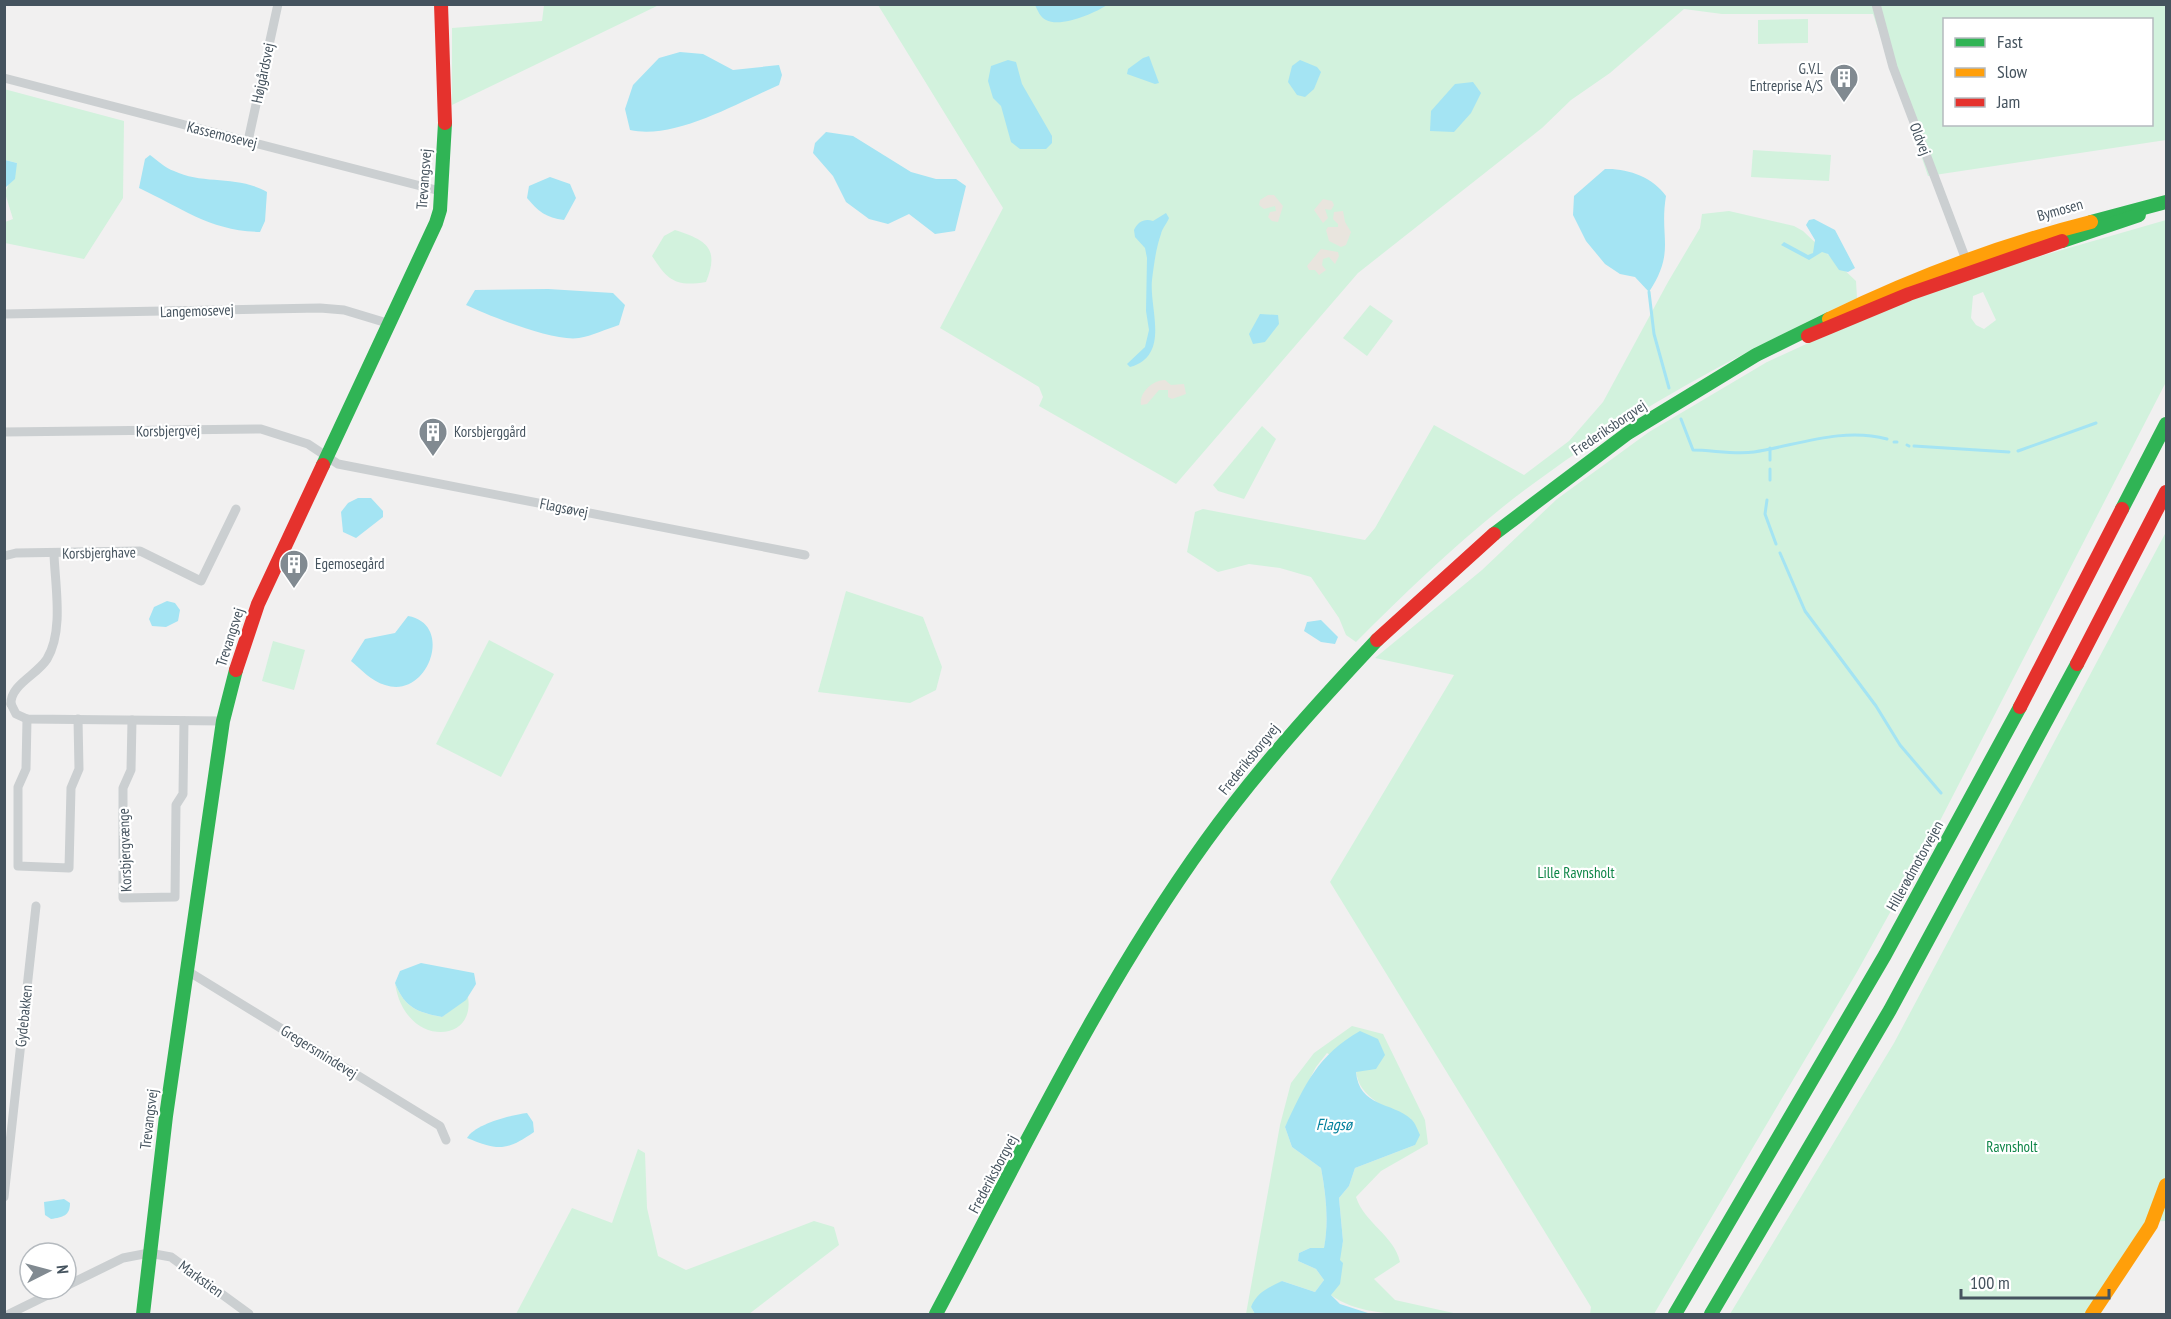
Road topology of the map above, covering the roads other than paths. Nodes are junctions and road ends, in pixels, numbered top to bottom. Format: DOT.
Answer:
graph roads {
  1 [pos="278,4"];
  2 [pos="441,4"];
  3 [pos="1876,4"];
  4 [pos="4,78"];
  5 [pos="248,141"];
  6 [pos="440,191"];
  7 [pos="2166,202"];
  8 [pos="2166,207"];
  9 [pos="1968,265"];
  10 [pos="4,314"];
  11 [pos="387,323"];
  12 [pos="2166,424"];
  13 [pos="4,432"];
  14 [pos="326,455"];
  15 [pos="2166,492"];
  16 [pos="236,509"];
  17 [pos="54,554"];
  18 [pos="805,555"];
  19 [pos="4,556"];
  20 [pos="8,704"];
  21 [pos="27,718"];
  22 [pos="78,719"];
  23 [pos="132,720"];
  24 [pos="184,721"];
  25 [pos="223,721"];
  26 [pos="36,906"];
  27 [pos="186,970"];
  28 [pos="446,1140"];
  29 [pos="2166,1185"];
  30 [pos="4,1197"];
  31 [pos="149,1253"];
  32 [pos="78,1280"];
  33 [pos="36,1301"];
  34 [pos="9,1314"];
  35 [pos="143,1314"];
  36 [pos="249,1314"];
  37 [pos="936,1314"];
  38 [pos="1675,1314"];
  39 [pos="1711,1314"];
  40 [pos="2092,1314"];
  1 -- 5 [label="street, Højgårdsvej"];
  2 -- 6 [label="main road, Trevangsvej"];
  3 -- 9 [label="street, Oldvej"];
  4 -- 5 [label="street, Kassemosevej"];
  5 -- 6 [label="street, Kassemosevej"];
  6 -- 11 [label="main road, Trevangsvej"];
  7 -- 9 [label="main road, Bymosen"];
  8 -- 9 [label="main road, Bymosen"];
  9 -- 37 [label="main road, Frederiksborgvej"];
  10 -- 11 [label="street, Langemosevej"];
  11 -- 14 [label="main road, Trevangsvej"];
  12 -- 38 [label="main road, Hillerødmotorvejen"];
  13 -- 14 [label="street, Korsbjergvej"];
  14 -- 18 [label="street, Flagsøvej"];
  14 -- 25 [label="main road, Trevangsvej"];
  15 -- 39 [label="main road"];
  16 -- 17 [label="street, Korsbjerghave"];
  17 -- 19 [label="street, Korsbjerghave"];
  17 -- 20 [label="street, Korsbjerghave"];
  20 -- 21 [label="street"];
  21 -- 22 [label="street"];
  21 -- 22 [label="street"];
  22 -- 23 [label="street"];
  23 -- 24 [label="street"];
  23 -- 24 [label="street, Korsbjergvænge"];
  24 -- 25 [label="street"];
  25 -- 27 [label="main road, Trevangsvej"];
  26 -- 30 [label="street, Gydebakken"];
  27 -- 28 [label="street, Gregersmindevej"];
  27 -- 31 [label="main road, Trevangsvej"];
  29 -- 40 [label="main road"];
  31 -- 32 [label="street"];
  31 -- 35 [label="main road, Trevangsvej"];
  31 -- 36 [label="street, Markstien"];
  33 -- 34 [label="street"];
}
